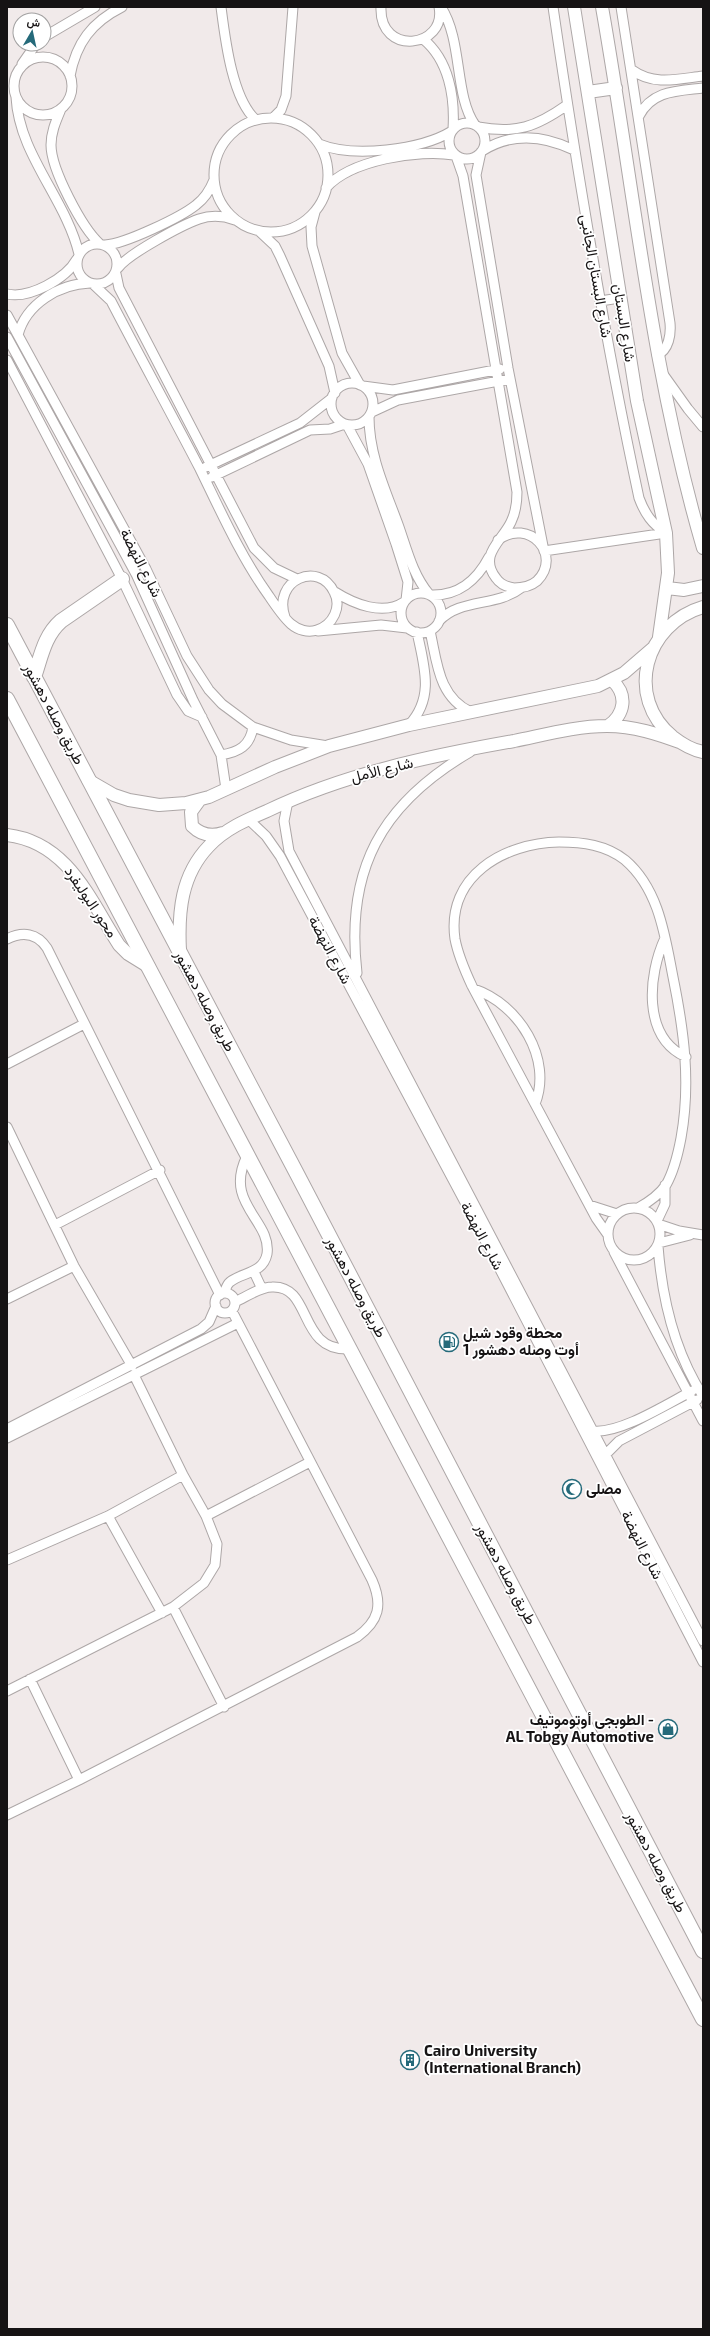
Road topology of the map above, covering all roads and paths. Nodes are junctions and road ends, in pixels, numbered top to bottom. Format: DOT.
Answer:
graph roads {
  1 [pos="95,7"];
  2 [pos="122,7"];
  3 [pos="221,7"];
  4 [pos="293,7"];
  5 [pos="372,7"];
  6 [pos="381,7"];
  7 [pos="440,7"];
  8 [pos="553,7"];
  9 [pos="574,7"];
  10 [pos="602,7"];
  11 [pos="621,7"];
  12 [pos="381,18"];
  13 [pos="52,31"];
  14 [pos="423,39"];
  15 [pos="31,52"];
  16 [pos="19,69"];
  17 [pos="632,70"];
  18 [pos="70,76"];
  19 [pos="703,76"];
  20 [pos="616,88"];
  21 [pos="703,88"];
  22 [pos="588,92"];
  23 [pos="16,96"];
  24 [pos="567,105"];
  25 [pos="61,109"];
  26 [pos="639,116"];
  27 [pos="273,118"];
  28 [pos="256,120"];
  29 [pos="477,126"];
  30 [pos="453,130"];
  31 [pos="319,144"];
  32 [pos="574,150"];
  33 [pos="482,152"];
  34 [pos="455,155"];
  35 [pos="214,180"];
  36 [pos="326,188"];
  37 [pos="315,211"];
  38 [pos="237,221"];
  39 [pos="258,230"];
  40 [pos="102,244"];
  41 [pos="78,257"];
  42 [pos="117,271"];
  43 [pos="92,284"];
  44 [pos="7,294"];
  45 [pos="620,298"];
  46 [pos="600,301"];
  47 [pos="7,315"];
  48 [pos="18,335"];
  49 [pos="7,337"];
  50 [pos="657,355"];
  51 [pos="7,360"];
  52 [pos="660,367"];
  53 [pos="508,368"];
  54 [pos="495,370"];
  55 [pos="510,379"];
  56 [pos="497,381"];
  57 [pos="362,386"];
  58 [pos="333,395"];
  59 [pos="57,405"];
  60 [pos="47,410"];
  61 [pos="371,415"];
  62 [pos="346,425"];
  63 [pos="703,427"];
  64 [pos="211,464"];
  65 [pos="200,469"];
  66 [pos="216,475"];
  67 [pos="205,480"];
  68 [pos="119,520"];
  69 [pos="110,526"];
  70 [pos="666,533"];
  71 [pos="498,540"];
  72 [pos="703,548"];
  73 [pos="544,551"];
  74 [pos="489,556"];
  75 [pos="122,579"];
  76 [pos="297,579"];
  77 [pos="703,586"];
  78 [pos="521,588"];
  79 [pos="667,588"];
  80 [pos="334,592"];
  81 [pos="430,595"];
  82 [pos="405,601"];
  83 [pos="703,607"];
  84 [pos="285,617"];
  85 [pos="439,621"];
  86 [pos="7,625"];
  87 [pos="407,628"];
  88 [pos="315,631"];
  89 [pos="430,631"];
  90 [pos="417,632"];
  91 [pos="659,637"];
  92 [pos="653,648"];
  93 [pos="34,677"];
  94 [pos="612,680"];
  95 [pos="7,699"];
  96 [pos="471,712"];
  97 [pos="202,717"];
  98 [pos="409,724"];
  99 [pos="608,726"];
  100 [pos="253,727"];
  101 [pos="682,743"];
  102 [pos="329,746"];
  103 [pos="477,748"];
  104 [pos="701,753"];
  105 [pos="221,756"];
  106 [pos="88,780"];
  107 [pos="226,789"];
  108 [pos="199,800"];
  109 [pos="288,801"];
  110 [pos="248,819"];
  111 [pos="223,833"];
  112 [pos="7,835"];
  113 [pos="665,938"];
  114 [pos="7,939"];
  115 [pos="180,954"];
  116 [pos="149,967"];
  117 [pos="358,979"];
  118 [pos="474,989"];
  119 [pos="84,1024"];
  120 [pos="380,1036"];
  121 [pos="686,1057"];
  122 [pos="7,1064"];
  123 [pos="535,1104"];
  124 [pos="7,1127"];
  125 [pos="247,1156"];
  126 [pos="160,1170"];
  127 [pos="666,1185"];
  128 [pos="589,1206"];
  129 [pos="638,1208"];
  130 [pos="617,1214"];
  131 [pos="658,1223"];
  132 [pos="55,1224"];
  133 [pos="698,1234"];
  134 [pos="608,1235"];
  135 [pos="658,1245"];
  136 [pos="614,1252"];
  137 [pos="74,1266"];
  138 [pos="254,1272"];
  139 [pos="262,1290"];
  140 [pos="222,1294"];
  141 [pos="7,1299"];
  142 [pos="235,1302"];
  143 [pos="216,1306"];
  144 [pos="232,1311"];
  145 [pos="238,1323"];
  146 [pos="349,1349"];
  147 [pos="133,1371"];
  148 [pos="688,1393"];
  149 [pos="701,1394"];
  150 [pos="692,1402"];
  151 [pos="703,1422"];
  152 [pos="7,1429"];
  153 [pos="593,1431"];
  154 [pos="7,1438"];
  155 [pos="602,1458"];
  156 [pos="310,1462"];
  157 [pos="183,1475"];
  158 [pos="108,1516"];
  159 [pos="206,1516"];
  160 [pos="7,1560"];
  161 [pos="174,1607"];
  162 [pos="162,1613"];
  163 [pos="690,1617"];
  164 [pos="682,1622"];
  165 [pos="703,1641"];
  166 [pos="703,1662"];
  167 [pos="30,1679"];
  168 [pos="7,1691"];
  169 [pos="224,1707"];
  170 [pos="79,1780"];
  171 [pos="7,1815"];
  172 [pos="703,1951"];
  173 [pos="703,2019"];
  1 -- 13 [label="street"];
  2 -- 18 [label="street"];
  3 -- 28 [label="street"];
  4 -- 27 [label="street"];
  5 -- 12 [label="street"];
  6 -- 12 [label="street"];
  7 -- 14 [label="street"];
  7 -- 29 [label="street"];
  8 -- 24 [label="street, شارع البستان الجانبى"];
  9 -- 22 [label="main road, شارع البستان"];
  10 -- 20 [label="main road, شارع البستان"];
  11 -- 17 [label="street"];
  12 -- 14 [label="street"];
  14 -- 30 [label="street"];
  15 -- 16 [label="street"];
  16 -- 18 [label="street"];
  16 -- 23 [label="street"];
  17 -- 19 [label="street"];
  17 -- 26 [label="street"];
  18 -- 25 [label="street"];
  20 -- 22 [label="main road"];
  20 -- 50 [label="main road, شارع البستان"];
  21 -- 26 [label="street"];
  22 -- 45 [label="main road, شارع البستان"];
  23 -- 25 [label="street"];
  23 -- 41 [label="street"];
  24 -- 29 [label="street"];
  24 -- 32 [label="street, شارع البستان الجانبى"];
  25 -- 40 [label="street"];
  26 -- 50 [label="street"];
  27 -- 28 [label="street"];
  27 -- 31 [label="street"];
  28 -- 35 [label="street"];
  29 -- 30 [label="street"];
  29 -- 33 [label="street"];
  30 -- 31 [label="street"];
  30 -- 34 [label="street"];
  31 -- 36 [label="street"];
  32 -- 33 [label="street"];
  32 -- 46 [label="street, شارع البستان الجانبى"];
  33 -- 34 [label="street"];
  33 -- 53 [label="street"];
  34 -- 36 [label="street"];
  34 -- 54 [label="street"];
  35 -- 38 [label="street"];
  35 -- 40 [label="street"];
  36 -- 37 [label="street"];
  37 -- 39 [label="street"];
  37 -- 57 [label="street"];
  38 -- 39 [label="street"];
  38 -- 42 [label="street"];
  39 -- 58 [label="street"];
  40 -- 41 [label="street"];
  40 -- 42 [label="street"];
  41 -- 43 [label="street"];
  41 -- 44 [label="street"];
  42 -- 43 [label="street"];
  42 -- 64 [label="street"];
  43 -- 48 [label="street"];
  43 -- 65 [label="street"];
  45 -- 46 [label="street"];
  45 -- 70 [label="main road, شارع البستان"];
  46 -- 70 [label="street, شارع البستان الجانبى"];
  47 -- 48 [label="street, شارع النهضة"];
  48 -- 59 [label="street, شارع النهضة"];
  49 -- 60 [label="street, شارع النهضة"];
  50 -- 52 [label="main road, شارع البستان"];
  51 -- 75 [label="street"];
  52 -- 63 [label="street"];
  52 -- 72 [label="main road, شارع البستان"];
  53 -- 54 [label="street"];
  53 -- 55 [label="street"];
  54 -- 56 [label="street"];
  54 -- 57 [label="street"];
  55 -- 56 [label="street"];
  55 -- 73 [label="street"];
  56 -- 61 [label="street"];
  56 -- 71 [label="street"];
  57 -- 58 [label="street"];
  57 -- 61 [label="street"];
  58 -- 62 [label="street"];
  58 -- 64 [label="street"];
  59 -- 60 [label="street"];
  59 -- 68 [label="street, شارع النهضة"];
  60 -- 69 [label="street, شارع النهضة"];
  61 -- 62 [label="street"];
  61 -- 81 [label="street"];
  62 -- 66 [label="street"];
  62 -- 82 [label="street"];
  64 -- 65 [label="street"];
  64 -- 66 [label="street"];
  65 -- 67 [label="street"];
  66 -- 67 [label="street"];
  66 -- 76 [label="street"];
  67 -- 84 [label="street"];
  68 -- 69 [label="street"];
  68 -- 100 [label="street, شارع النهضة"];
  69 -- 97 [label="street, شارع النهضة"];
  70 -- 73 [label="street"];
  70 -- 79 [label="main road, شارع البستان"];
  71 -- 73 [label="street"];
  71 -- 74 [label="street"];
  73 -- 78 [label="street"];
  74 -- 78 [label="street"];
  74 -- 81 [label="street"];
  75 -- 93 [label="main road"];
  75 -- 97 [label="street"];
  76 -- 80 [label="street"];
  76 -- 84 [label="street"];
  77 -- 79 [label="main road"];
  78 -- 85 [label="street"];
  79 -- 91 [label="main road, شارع البستان"];
  80 -- 82 [label="street"];
  80 -- 88 [label="street"];
  81 -- 82 [label="street"];
  81 -- 85 [label="street"];
  82 -- 87 [label="street"];
  83 -- 91 [label="main road"];
  84 -- 88 [label="street"];
  85 -- 89 [label="street"];
  86 -- 93 [label="main road, طريق وصله دهشور"];
  87 -- 88 [label="street"];
  87 -- 90 [label="street"];
  89 -- 90 [label="street"];
  89 -- 96 [label="street"];
  90 -- 98 [label="street"];
  91 -- 92 [label="main road"];
  92 -- 94 [label="main road"];
  92 -- 101 [label="main road"];
  93 -- 106 [label="main road, طريق وصله دهشور"];
  94 -- 96 [label="main road"];
  94 -- 99 [label="main road"];
  95 -- 116 [label="main road"];
  96 -- 98 [label="main road"];
  97 -- 105 [label="street, شارع النهضة"];
  98 -- 102 [label="main road"];
  99 -- 101 [label="main road, شارع الأمل"];
  99 -- 103 [label="main road, شارع الأمل"];
  100 -- 102 [label="street, شارع النهضة"];
  100 -- 105 [label="street"];
  101 -- 104 [label="main road"];
  102 -- 107 [label="main road"];
  103 -- 109 [label="main road, شارع الأمل"];
  103 -- 117 [label="street"];
  105 -- 107 [label="street, شارع النهضة"];
  106 -- 108 [label="main road"];
  106 -- 115 [label="main road, طريق وصله دهشور"];
  107 -- 108 [label="main road"];
  108 -- 111 [label="main road"];
  109 -- 110 [label="main road, شارع الأمل"];
  109 -- 117 [label="street, شارع النهضة"];
  110 -- 111 [label="main road, شارع الأمل"];
  110 -- 120 [label="street, شارع النهضة"];
  111 -- 115 [label="main road, شارع الأمل"];
  112 -- 116 [label="main road, محور البوليفرد"];
  113 -- 118 [label="street"];
  113 -- 121 [label="street"];
  113 -- 121 [label="street"];
  114 -- 119 [label="street"];
  115 -- 172 [label="main road, طريق وصله دهشور"];
  116 -- 125 [label="main road"];
  117 -- 120 [label="street, شارع النهضة"];
  118 -- 123 [label="street"];
  118 -- 123 [label="street"];
  119 -- 122 [label="street"];
  119 -- 126 [label="street"];
  120 -- 153 [label="street, شارع النهضة"];
  120 -- 155 [label="street, شارع النهضة"];
  121 -- 127 [label="street"];
  123 -- 128 [label="street"];
  124 -- 132 [label="street"];
  125 -- 138 [label="street"];
  125 -- 146 [label="main road"];
  126 -- 132 [label="street"];
  126 -- 140 [label="street"];
  127 -- 129 [label="street"];
  127 -- 131 [label="street"];
  128 -- 130 [label="street"];
  128 -- 134 [label="street"];
  129 -- 130 [label="street"];
  129 -- 131 [label="street"];
  130 -- 134 [label="street"];
  131 -- 133 [label="street"];
  131 -- 135 [label="street"];
  132 -- 137 [label="street"];
  133 -- 135 [label="street"];
  134 -- 136 [label="street"];
  135 -- 136 [label="street"];
  135 -- 149 [label="street"];
  136 -- 148 [label="street"];
  137 -- 141 [label="street"];
  137 -- 147 [label="street"];
  138 -- 139 [label="street"];
  138 -- 140 [label="street"];
  139 -- 142 [label="street"];
  139 -- 146 [label="street"];
  140 -- 142 [label="street"];
  140 -- 143 [label="street"];
  142 -- 144 [label="street"];
  143 -- 144 [label="street"];
  143 -- 147 [label="street"];
  144 -- 145 [label="street"];
  145 -- 147 [label="street"];
  145 -- 156 [label="street"];
  146 -- 173 [label="main road"];
  147 -- 152 [label="street"];
  147 -- 154 [label="street"];
  147 -- 157 [label="street"];
  148 -- 149 [label="street"];
  148 -- 150 [label="street"];
  148 -- 153 [label="street"];
  149 -- 150 [label="street"];
  150 -- 151 [label="street"];
  150 -- 155 [label="street"];
  153 -- 155 [label="street, شارع النهضة"];
  155 -- 163 [label="street, شارع النهضة"];
  155 -- 164 [label="street, شارع النهضة"];
  156 -- 159 [label="street"];
  156 -- 169 [label="street"];
  157 -- 158 [label="street"];
  157 -- 159 [label="street"];
  158 -- 160 [label="street"];
  158 -- 162 [label="street"];
  159 -- 161 [label="street"];
  161 -- 162 [label="street"];
  161 -- 169 [label="street"];
  162 -- 167 [label="street"];
  163 -- 164 [label="street"];
  163 -- 165 [label="street, شارع النهضة"];
  164 -- 166 [label="street, شارع النهضة"];
  167 -- 168 [label="street"];
  167 -- 170 [label="street"];
  169 -- 170 [label="street"];
  170 -- 171 [label="street"];
}
